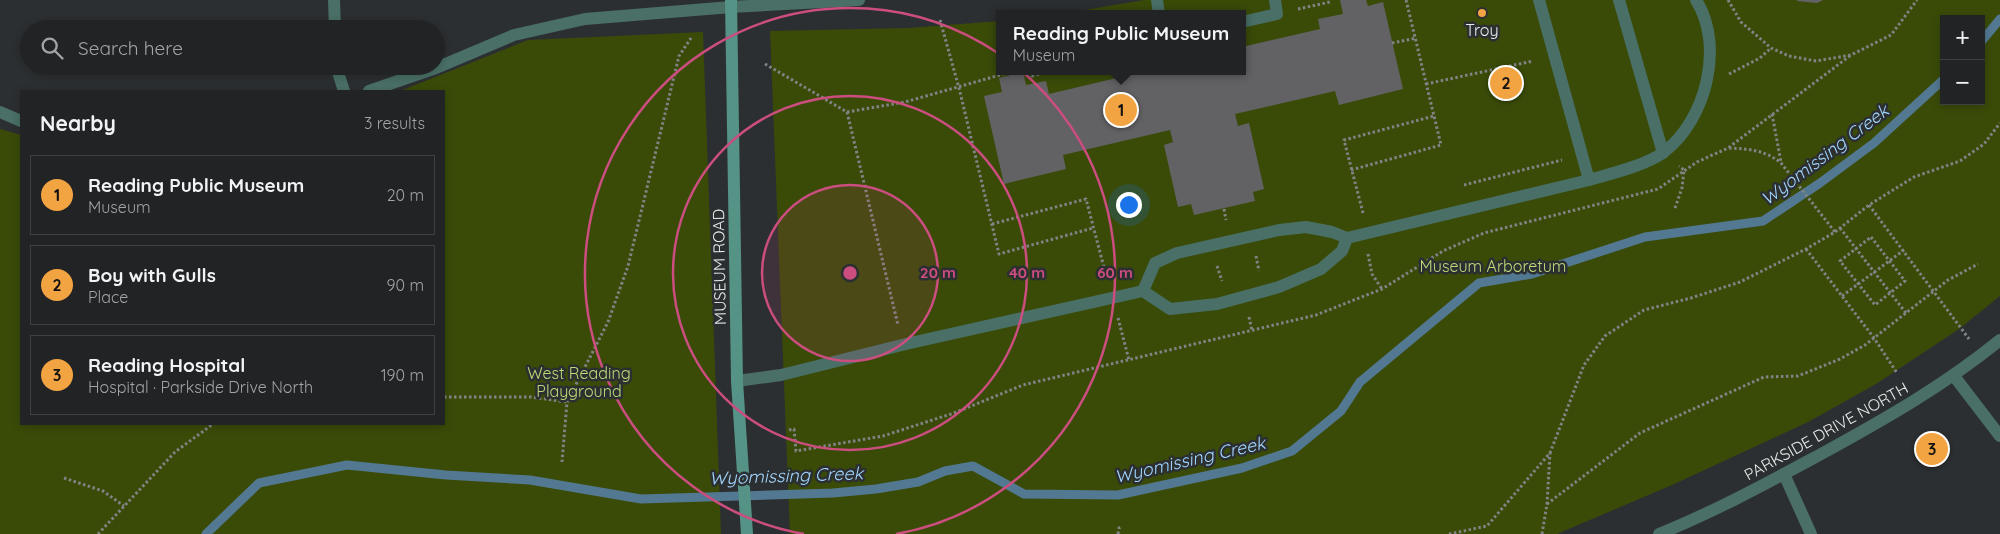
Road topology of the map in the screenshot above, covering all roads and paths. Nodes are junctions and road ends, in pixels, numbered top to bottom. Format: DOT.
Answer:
graph roads {
  1 [pos="334,0"];
  2 [pos="859,0"];
  3 [pos="1275,0"];
  4 [pos="1330,0"];
  5 [pos="1406,0"];
  6 [pos="1539,0"];
  7 [pos="1619,0"];
  8 [pos="1696,0"];
  9 [pos="1728,0"];
  10 [pos="1917,0"];
  11 [pos="731,3"];
  12 [pos="1277,14"];
  13 [pos="335,20"];
  14 [pos="940,20"];
  15 [pos="1246,21"];
  16 [pos="691,38"];
  17 [pos="1416,38"];
  18 [pos="1392,42"];
  19 [pos="1771,48"];
  20 [pos="1555,57"];
  21 [pos="445,64"];
  22 [pos="765,64"];
  23 [pos="339,75"];
  24 [pos="416,75"];
  25 [pos="1001,75"];
  26 [pos="1706,80"];
  27 [pos="1426,84"];
  28 [pos="958,88"];
  29 [pos="344,90"];
  30 [pos="372,90"];
  31 [pos="0,112"];
  32 [pos="847,112"];
  33 [pos="1772,114"];
  34 [pos="1434,116"];
  35 [pos="20,121"];
  36 [pos="2000,123"];
  37 [pos="1728,148"];
  38 [pos="1663,153"];
  39 [pos="1781,162"];
  40 [pos="1352,170"];
  41 [pos="1684,170"];
  42 [pos="1589,180"];
  43 [pos="1869,205"];
  44 [pos="1675,208"];
  45 [pos="992,224"];
  46 [pos="1093,228"];
  47 [pos="1840,228"];
  48 [pos="1368,232"];
  49 [pos="1835,232"];
  50 [pos="1347,238"];
  51 [pos="1096,241"];
  52 [pos="1806,249"];
  53 [pos="1856,249"];
  54 [pos="1904,250"];
  55 [pos="1889,261"];
  56 [pos="1978,264"];
  57 [pos="1874,272"];
  58 [pos="1858,284"];
  59 [pos="1382,289"];
  60 [pos="1143,291"];
  61 [pos="1935,291"];
  62 [pos="1890,293"];
  63 [pos="1842,296"];
  64 [pos="1906,314"];
  65 [pos="1249,316"];
  66 [pos="899,328"];
  67 [pos="1252,331"];
  68 [pos="1965,333"];
  69 [pos="1874,338"];
  70 [pos="2000,340"];
  71 [pos="1897,373"];
  72 [pos="1954,376"];
  73 [pos="737,381"];
  74 [pos="445,397"];
  75 [pos="567,402"];
  76 [pos="212,425"];
  77 [pos="789,430"];
  78 [pos="2000,436"];
  79 [pos="796,451"];
  80 [pos="1550,453"];
  81 [pos="562,462"];
  82 [pos="1784,474"];
  83 [pos="64,478"];
  84 [pos="1547,504"];
  85 [pos="124,506"];
  86 [pos="1122,526"];
  87 [pos="98,534"];
  88 [pos="747,534"];
  89 [pos="1118,534"];
  90 [pos="1449,534"];
  91 [pos="1542,534"];
  92 [pos="1659,534"];
  93 [pos="1811,534"];
  1 -- 13 [label="street"];
  2 -- 11 [label="street"];
  3 -- 12 [label="street"];
  4 -- 12 [label="path"];
  5 -- 17 [label="path"];
  6 -- 20 [label="street"];
  7 -- 38 [label="street"];
  8 -- 26 [label="street"];
  9 -- 19 [label="path"];
  10 -- 19 [label="path"];
  11 -- 21 [label="street"];
  11 -- 73 [label="main road, MUSEUM ROAD"];
  12 -- 15 [label="street"];
  14 -- 28 [label="path"];
  16 -- 75 [label="path"];
  17 -- 18 [label="path"];
  17 -- 27 [label="path"];
  19 -- 26 [label="path"];
  20 -- 27 [label="path"];
  20 -- 42 [label="street"];
  22 -- 32 [label="path"];
  23 -- 29 [label="street"];
  24 -- 30 [label="street"];
  25 -- 28 [label="path"];
  26 -- 38 [label="street"];
  27 -- 34 [label="path"];
  28 -- 32 [label="path"];
  28 -- 45 [label="path"];
  31 -- 35 [label="street"];
  32 -- 66 [label="path"];
  33 -- 39 [label="path"];
  34 -- 40 [label="path"];
  34 -- 40 [label="path"];
  36 -- 43 [label="path"];
  37 -- 39 [label="path"];
  38 -- 42 [label="street"];
  39 -- 49 [label="path"];
  40 -- 48 [label="path"];
  41 -- 44 [label="path"];
  42 -- 48 [label="street"];
  43 -- 47 [label="path"];
  43 -- 54 [label="path"];
  45 -- 46 [label="path"];
  45 -- 46 [label="path"];
  46 -- 51 [label="path"];
  47 -- 49 [label="path"];
  47 -- 53 [label="path"];
  48 -- 50 [label="street"];
  48 -- 59 [label="path"];
  49 -- 52 [label="path"];
  50 -- 60 [label="street"];
  50 -- 60 [label="street"];
  52 -- 63 [label="path"];
  52 -- 80 [label="path"];
  53 -- 55 [label="path"];
  53 -- 57 [label="path"];
  53 -- 58 [label="path"];
  54 -- 55 [label="path"];
  54 -- 61 [label="path"];
  55 -- 57 [label="path"];
  55 -- 62 [label="path"];
  56 -- 61 [label="path"];
  57 -- 58 [label="path"];
  57 -- 62 [label="path"];
  58 -- 62 [label="path"];
  58 -- 63 [label="path"];
  60 -- 73 [label="street"];
  61 -- 64 [label="path"];
  61 -- 68 [label="path"];
  62 -- 64 [label="path"];
  63 -- 69 [label="path"];
  64 -- 69 [label="path"];
  65 -- 67 [label="path"];
  69 -- 71 [label="path"];
  69 -- 84 [label="path"];
  70 -- 72 [label="street, PARKSIDE DRIVE NORTH"];
  72 -- 78 [label="street"];
  72 -- 82 [label="street, PARKSIDE DRIVE NORTH"];
  73 -- 88 [label="main road, MUSEUM ROAD"];
  74 -- 75 [label="path"];
  75 -- 81 [label="path"];
  76 -- 85 [label="path"];
  77 -- 79 [label="path"];
  80 -- 84 [label="path"];
  80 -- 90 [label="path"];
  82 -- 92 [label="street, PARKSIDE DRIVE NORTH"];
  82 -- 93 [label="street"];
  83 -- 85 [label="path"];
  84 -- 91 [label="path"];
  85 -- 87 [label="path"];
  86 -- 89 [label="path"];
}
